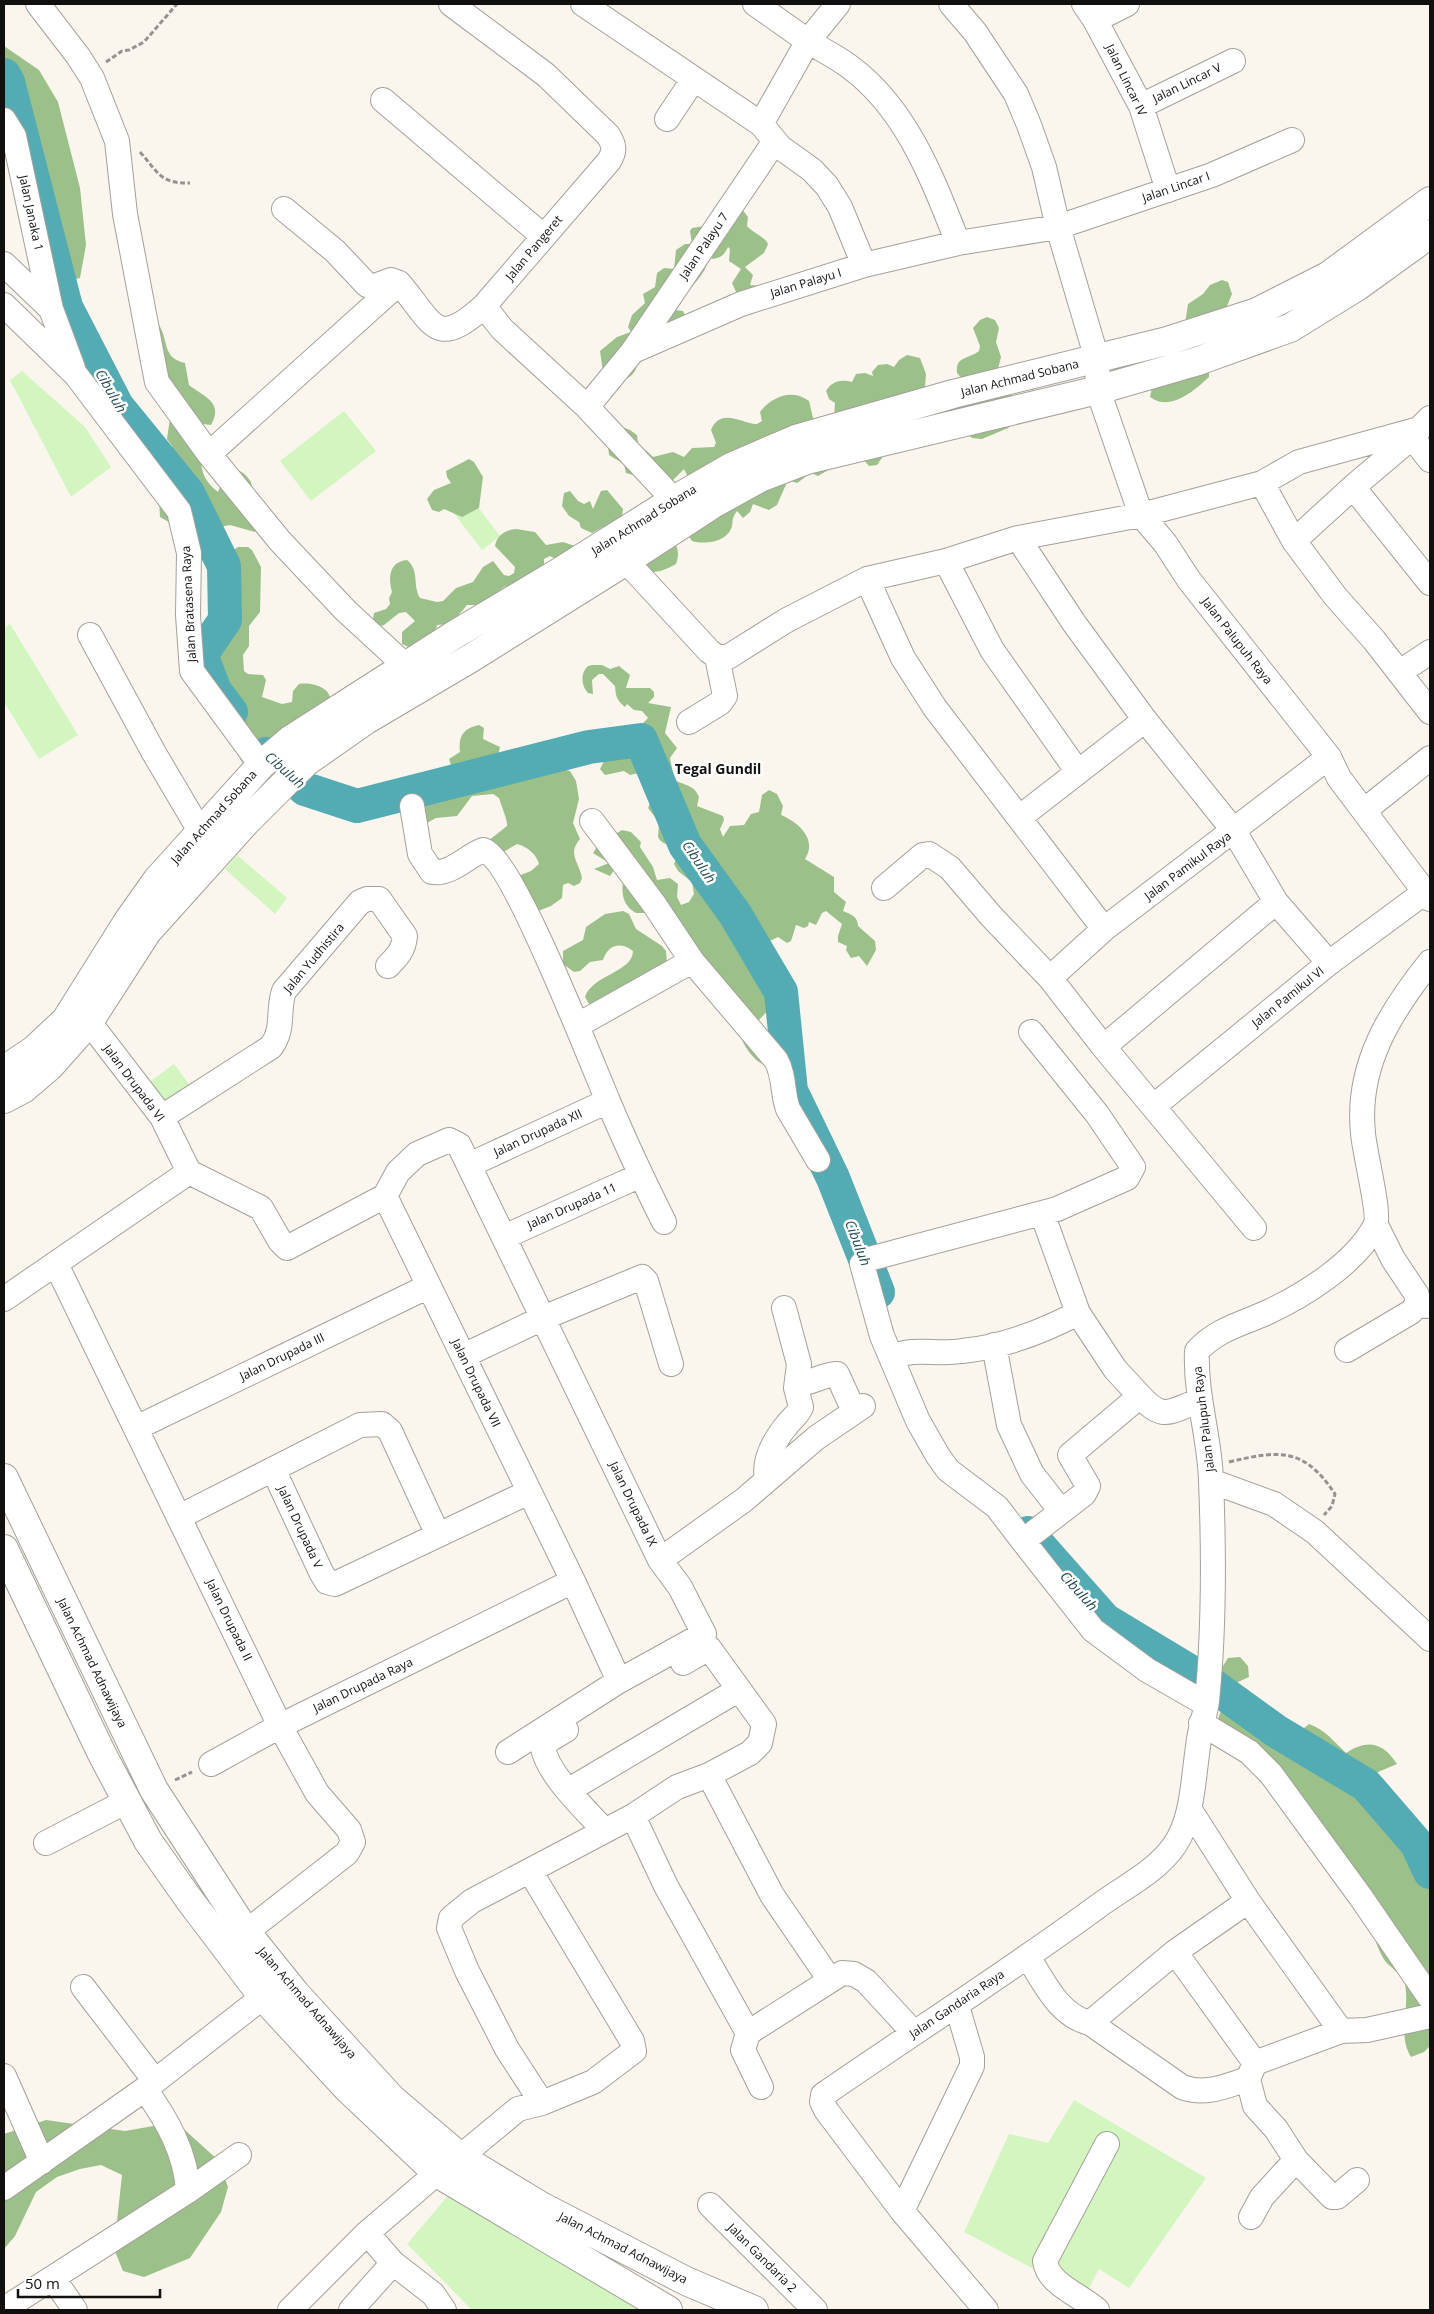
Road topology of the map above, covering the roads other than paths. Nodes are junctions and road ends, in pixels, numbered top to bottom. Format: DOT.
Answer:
graph roads {
  1 [pos="38,4"];
  2 [pos="451,4"];
  3 [pos="583,4"];
  4 [pos="755,4"];
  5 [pos="838,4"];
  6 [pos="951,4"];
  7 [pos="1127,4"];
  8 [pos="1089,12"];
  9 [pos="808,41"];
  10 [pos="1233,61"];
  11 [pos="692,80"];
  12 [pos="382,100"];
  13 [pos="1141,106"];
  14 [pos="668,119"];
  15 [pos="4,120"];
  16 [pos="768,133"];
  17 [pos="1292,140"];
  18 [pos="1168,190"];
  19 [pos="1430,201"];
  20 [pos="284,209"];
  21 [pos="1058,227"];
  22 [pos="1430,234"];
  23 [pos="543,236"];
  24 [pos="958,243"];
  25 [pos="4,264"];
  26 [pos="864,265"];
  27 [pos="399,283"];
  28 [pos="1276,302"];
  29 [pos="4,305"];
  30 [pos="484,306"];
  31 [pos="51,308"];
  32 [pos="1290,328"];
  33 [pos="633,351"];
  34 [pos="1097,359"];
  35 [pos="76,375"];
  36 [pos="1098,390"];
  37 [pos="587,407"];
  38 [pos="1420,428"];
  39 [pos="209,454"];
  40 [pos="775,460"];
  41 [pos="1430,460"];
  42 [pos="1262,483"];
  43 [pos="1353,487"];
  44 [pos="674,500"];
  45 [pos="1141,516"];
  46 [pos="1018,538"];
  47 [pos="1294,541"];
  48 [pos="626,561"];
  49 [pos="946,561"];
  50 [pos="867,579"];
  51 [pos="1430,583"];
  52 [pos="90,635"];
  53 [pos="1430,652"];
  54 [pos="717,657"];
  55 [pos="406,666"];
  56 [pos="1400,672"];
  57 [pos="426,684"];
  58 [pos="1430,712"];
  59 [pos="1145,720"];
  60 [pos="689,722"];
  61 [pos="298,751"];
  62 [pos="1329,757"];
  63 [pos="1430,758"];
  64 [pos="263,763"];
  65 [pos="1078,772"];
  66 [pos="412,806"];
  67 [pos="1365,810"];
  68 [pos="1020,817"];
  69 [pos="592,821"];
  70 [pos="200,831"];
  71 [pos="1234,831"];
  72 [pos="884,888"];
  73 [pos="1427,895"];
  74 [pos="1276,902"];
  75 [pos="1104,929"];
  76 [pos="692,961"];
  77 [pos="1329,962"];
  78 [pos="1430,962"];
  79 [pos="388,966"];
  80 [pos="1050,978"];
  81 [pos="89,1022"];
  82 [pos="578,1025"];
  83 [pos="1031,1032"];
  84 [pos="1102,1045"];
  85 [pos="4,1070"];
  86 [pos="4,1099"];
  87 [pos="608,1101"];
  88 [pos="1154,1106"];
  89 [pos="162,1117"];
  90 [pos="818,1160"];
  91 [pos="469,1165"];
  92 [pos="189,1172"];
  93 [pos="641,1176"];
  94 [pos="385,1196"];
  95 [pos="1042,1213"];
  96 [pos="664,1222"];
  97 [pos="1376,1225"];
  98 [pos="1254,1228"];
  99 [pos="504,1237"];
  100 [pos="56,1264"];
  101 [pos="429,1286"];
  102 [pos="4,1299"];
  103 [pos="1424,1306"];
  104 [pos="784,1308"];
  105 [pos="1078,1313"];
  106 [pos="542,1318"];
  107 [pos="994,1345"];
  108 [pos="1347,1350"];
  109 [pos="896,1355"];
  110 [pos="463,1356"];
  111 [pos="671,1364"];
  112 [pos="796,1384"];
  113 [pos="1140,1396"];
  114 [pos="1199,1401"];
  115 [pos="136,1428"];
  116 [pos="273,1469"];
  117 [pos="4,1478"];
  118 [pos="1211,1478"];
  119 [pos="767,1480"];
  120 [pos="530,1492"];
  121 [pos="1061,1511"];
  122 [pos="179,1517"];
  123 [pos="438,1536"];
  124 [pos="1028,1538"];
  125 [pos="4,1548"];
  126 [pos="660,1560"];
  127 [pos="573,1581"];
  128 [pos="1421,1621"];
  129 [pos="1430,1639"];
  130 [pos="623,1688"];
  131 [pos="738,1690"];
  132 [pos="105,1691"];
  133 [pos="78,1706"];
  134 [pos="1205,1706"];
  135 [pos="280,1726"];
  136 [pos="508,1752"];
  137 [pos="211,1764"];
  138 [pos="709,1775"];
  139 [pos="569,1790"];
  140 [pos="127,1801"];
  141 [pos="1190,1810"];
  142 [pos="633,1816"];
  143 [pos="604,1830"];
  144 [pos="46,1843"];
  145 [pos="530,1871"];
  146 [pos="1248,1901"];
  147 [pos="246,1932"];
  148 [pos="1175,1952"];
  149 [pos="1028,1958"];
  150 [pos="830,1980"];
  151 [pos="83,1987"];
  152 [pos="263,1997"];
  153 [pos="1430,1998"];
  154 [pos="957,2006"];
  155 [pos="1430,2016"];
  156 [pos="1090,2023"];
  157 [pos="1341,2031"];
  158 [pos="748,2033"];
  159 [pos="914,2033"];
  160 [pos="1252,2071"];
  161 [pos="4,2076"];
  162 [pos="150,2085"];
  163 [pos="761,2087"];
  164 [pos="542,2103"];
  165 [pos="1107,2144"];
  166 [pos="239,2155"];
  167 [pos="460,2157"];
  168 [pos="1296,2160"];
  169 [pos="42,2162"];
  170 [pos="437,2173"];
  171 [pos="1357,2180"];
  172 [pos="4,2188"];
  173 [pos="188,2191"];
  174 [pos="710,2205"];
  175 [pos="902,2211"];
  176 [pos="1251,2218"];
  177 [pos="367,2233"];
  178 [pos="393,2263"];
  179 [pos="53,2278"];
  180 [pos="4,2309"];
  181 [pos="981,2309"];
  182 [pos="75,2310"];
  183 [pos="290,2310"];
  184 [pos="351,2310"];
  185 [pos="444,2310"];
  186 [pos="668,2310"];
  187 [pos="754,2310"];
  188 [pos="815,2310"];
  189 [pos="1097,2310"];
  1 -- 39 [label="street"];
  2 -- 23 [label="street, Jalan Pangeret"];
  3 -- 11 [label="street"];
  4 -- 9 [label="street"];
  5 -- 9 [label="street, Jalan Palayu 7"];
  6 -- 21 [label="street, Jalan Palupuh Raya"];
  7 -- 8 [label="street"];
  8 -- 13 [label="street, Jalan Lincar IV"];
  9 -- 16 [label="street, Jalan Palayu 7"];
  9 -- 24 [label="street"];
  10 -- 13 [label="street, Jalan Lincar V"];
  11 -- 14 [label="street"];
  11 -- 16 [label="street"];
  12 -- 23 [label="street"];
  13 -- 18 [label="street, Jalan Lincar IV"];
  15 -- 31 [label="street, Jalan Janaka 1"];
  16 -- 26 [label="street"];
  16 -- 33 [label="street, Jalan Palayu 7"];
  17 -- 18 [label="street, Jalan Lincar I"];
  18 -- 21 [label="street, Jalan Lincar I"];
  19 -- 28 [label="main road, Jalan Achmad Sobana"];
  20 -- 27 [label="street"];
  21 -- 24 [label="street, Jalan Palayu I"];
  21 -- 34 [label="street, Jalan Palupuh Raya"];
  22 -- 32 [label="main road, Jalan Achmad Sobana"];
  23 -- 30 [label="street, Jalan Pangeret"];
  24 -- 26 [label="street, Jalan Palayu I"];
  25 -- 31 [label="street"];
  26 -- 33 [label="street, Jalan Palayu I"];
  27 -- 30 [label="street, Jalan Pangeret"];
  27 -- 39 [label="street"];
  28 -- 32 [label="main road"];
  28 -- 34 [label="main road, Jalan Achmad Sobana"];
  29 -- 35 [label="street, Jalan Bratasena Raya"];
  30 -- 37 [label="street"];
  31 -- 35 [label="street, Jalan Janaka 1"];
  32 -- 36 [label="main road, Jalan Achmad Sobana"];
  33 -- 37 [label="street, Jalan Palayu I"];
  34 -- 36 [label="street, Jalan Palupuh Raya"];
  34 -- 40 [label="main road, Jalan Achmad Sobana"];
  35 -- 64 [label="street, Jalan Bratasena Raya"];
  36 -- 40 [label="main road, Jalan Achmad Sobana"];
  36 -- 45 [label="street, Jalan Palupuh Raya"];
  37 -- 44 [label="street"];
  38 -- 41 [label="street"];
  38 -- 42 [label="street"];
  38 -- 43 [label="street"];
  39 -- 55 [label="street"];
  40 -- 44 [label="main road, Jalan Achmad Sobana"];
  40 -- 48 [label="main road, Jalan Achmad Sobana"];
  42 -- 45 [label="street"];
  42 -- 47 [label="street"];
  43 -- 47 [label="street"];
  43 -- 51 [label="street"];
  44 -- 55 [label="main road, Jalan Achmad Sobana"];
  45 -- 46 [label="street"];
  45 -- 62 [label="street, Jalan Palupuh Raya"];
  46 -- 49 [label="street"];
  46 -- 59 [label="street"];
  47 -- 56 [label="street"];
  48 -- 54 [label="street"];
  48 -- 57 [label="main road, Jalan Achmad Sobana"];
  49 -- 50 [label="street"];
  49 -- 65 [label="street"];
  50 -- 54 [label="street"];
  50 -- 68 [label="street"];
  52 -- 70 [label="street"];
  53 -- 56 [label="street"];
  54 -- 60 [label="street"];
  55 -- 57 [label="street"];
  55 -- 61 [label="main road, Jalan Achmad Sobana"];
  56 -- 58 [label="street"];
  57 -- 61 [label="main road, Jalan Achmad Sobana"];
  59 -- 65 [label="street"];
  59 -- 71 [label="street"];
  61 -- 64 [label="main road, Jalan Achmad Sobana"];
  61 -- 81 [label="main road, Jalan Achmad Sobana"];
  62 -- 67 [label="street, Jalan Palupuh Raya"];
  62 -- 71 [label="street, Jalan Pamikul Raya"];
  63 -- 67 [label="street"];
  64 -- 70 [label="main road, Jalan Achmad Sobana"];
  65 -- 68 [label="street"];
  66 -- 82 [label="street"];
  67 -- 73 [label="street, Jalan Palupuh Raya"];
  68 -- 75 [label="street"];
  69 -- 76 [label="street"];
  70 -- 85 [label="main road, Jalan Achmad Sobana"];
  71 -- 74 [label="street"];
  71 -- 75 [label="street, Jalan Pamikul Raya"];
  72 -- 80 [label="street"];
  73 -- 77 [label="street, Jalan Pamikul VI"];
  74 -- 77 [label="street"];
  74 -- 84 [label="street"];
  75 -- 80 [label="street, Jalan Pamikul Raya"];
  76 -- 82 [label="street"];
  76 -- 90 [label="street"];
  77 -- 88 [label="street, Jalan Pamikul VI"];
  78 -- 97 [label="street"];
  79 -- 89 [label="street, Jalan Yudhistira"];
  80 -- 84 [label="street"];
  81 -- 86 [label="main road, Jalan Achmad Sobana"];
  81 -- 89 [label="street, Jalan Drupada VI"];
  82 -- 87 [label="street"];
  83 -- 95 [label="street"];
  84 -- 88 [label="street"];
  87 -- 91 [label="street, Jalan Drupada XII"];
  87 -- 93 [label="street"];
  88 -- 98 [label="street"];
  89 -- 92 [label="street, Jalan Drupada VI"];
  91 -- 94 [label="street"];
  91 -- 99 [label="street, Jalan Drupada IX"];
  92 -- 94 [label="street"];
  92 -- 100 [label="street"];
  93 -- 96 [label="street"];
  93 -- 99 [label="street, Jalan Drupada 11"];
  94 -- 101 [label="street, Jalan Drupada VII"];
  95 -- 105 [label="street"];
  95 -- 109 [label="street"];
  97 -- 103 [label="street"];
  97 -- 114 [label="street, Jalan Palupuh Raya"];
  99 -- 106 [label="street, Jalan Drupada IX"];
  100 -- 102 [label="street"];
  100 -- 115 [label="street, Jalan Drupada II"];
  101 -- 110 [label="street, Jalan Drupada VII"];
  101 -- 115 [label="street, Jalan Drupada III"];
  103 -- 108 [label="street"];
  104 -- 112 [label="street"];
  105 -- 107 [label="street"];
  105 -- 113 [label="street"];
  106 -- 110 [label="street"];
  106 -- 111 [label="street"];
  106 -- 126 [label="street, Jalan Drupada IX"];
  107 -- 109 [label="street"];
  107 -- 121 [label="street"];
  109 -- 124 [label="street"];
  110 -- 120 [label="street, Jalan Drupada VII"];
  112 -- 119 [label="street"];
  112 -- 119 [label="street"];
  113 -- 114 [label="street"];
  113 -- 121 [label="street"];
  114 -- 118 [label="street, Jalan Palupuh Raya"];
  115 -- 122 [label="street, Jalan Drupada II"];
  116 -- 122 [label="street"];
  116 -- 123 [label="street"];
  116 -- 123 [label="street, Jalan Drupada V"];
  117 -- 132 [label="main road, Jalan Achmad Adnawijaya"];
  118 -- 128 [label="street"];
  118 -- 134 [label="street, Jalan Palupuh Raya"];
  119 -- 126 [label="street"];
  120 -- 123 [label="street, Jalan Drupada V"];
  120 -- 127 [label="street, Jalan Drupada VII"];
  121 -- 124 [label="street"];
  122 -- 135 [label="street, Jalan Drupada II"];
  124 -- 134 [label="street"];
  125 -- 133 [label="main road, Jalan Achmad Adnawijaya"];
  126 -- 130 [label="street, Jalan Drupada IX"];
  127 -- 130 [label="street, Jalan Drupada VII"];
  127 -- 135 [label="street, Jalan Drupada Raya"];
  128 -- 129 [label="street"];
  130 -- 131 [label="street"];
  130 -- 136 [label="street, Jalan Drupada IX"];
  130 -- 139 [label="street"];
  131 -- 138 [label="street"];
  131 -- 139 [label="street"];
  132 -- 133 [label="main road"];
  132 -- 147 [label="main road, Jalan Achmad Adnawijaya"];
  133 -- 140 [label="main road, Jalan Achmad Adnawijaya"];
  134 -- 141 [label="street, Jalan Gandaria Raya"];
  134 -- 153 [label="street"];
  135 -- 137 [label="street, Jalan Drupada Raya"];
  135 -- 147 [label="street, Jalan Drupada II"];
  138 -- 142 [label="street"];
  138 -- 150 [label="street"];
  139 -- 143 [label="street"];
  140 -- 144 [label="street"];
  140 -- 152 [label="main road, Jalan Achmad Adnawijaya"];
  141 -- 146 [label="street"];
  141 -- 149 [label="street, Jalan Gandaria Raya"];
  142 -- 143 [label="street"];
  142 -- 158 [label="street"];
  143 -- 145 [label="street"];
  145 -- 164 [label="street"];
  145 -- 164 [label="street"];
  146 -- 148 [label="street"];
  146 -- 157 [label="street"];
  147 -- 167 [label="main road, Jalan Achmad Adnawijaya"];
  148 -- 156 [label="street"];
  148 -- 160 [label="street"];
  149 -- 154 [label="street, Jalan Gandaria Raya"];
  149 -- 156 [label="street"];
  150 -- 158 [label="street"];
  150 -- 159 [label="street"];
  151 -- 162 [label="street"];
  152 -- 162 [label="street"];
  152 -- 170 [label="main road, Jalan Achmad Adnawijaya"];
  154 -- 159 [label="street, Jalan Gandaria Raya"];
  154 -- 175 [label="street"];
  155 -- 157 [label="street"];
  156 -- 160 [label="street"];
  157 -- 160 [label="street"];
  158 -- 163 [label="street"];
  159 -- 175 [label="street, Jalan Gandaria Raya"];
  160 -- 168 [label="street"];
  161 -- 169 [label="street"];
  162 -- 169 [label="street"];
  162 -- 173 [label="street"];
  164 -- 167 [label="street"];
  165 -- 189 [label="street"];
  166 -- 173 [label="street"];
  167 -- 170 [label="main road"];
  167 -- 187 [label="main road, Jalan Achmad Adnawijaya"];
  168 -- 171 [label="street"];
  168 -- 176 [label="street"];
  169 -- 172 [label="street"];
  170 -- 177 [label="street"];
  170 -- 186 [label="main road, Jalan Achmad Adnawijaya"];
  173 -- 179 [label="street"];
  174 -- 188 [label="street, Jalan Gandaria 2"];
  175 -- 181 [label="street, Jalan Gandaria Raya"];
  177 -- 178 [label="street"];
  177 -- 183 [label="street"];
  178 -- 184 [label="street"];
  178 -- 185 [label="street"];
  179 -- 180 [label="street"];
  179 -- 182 [label="street"];
}
